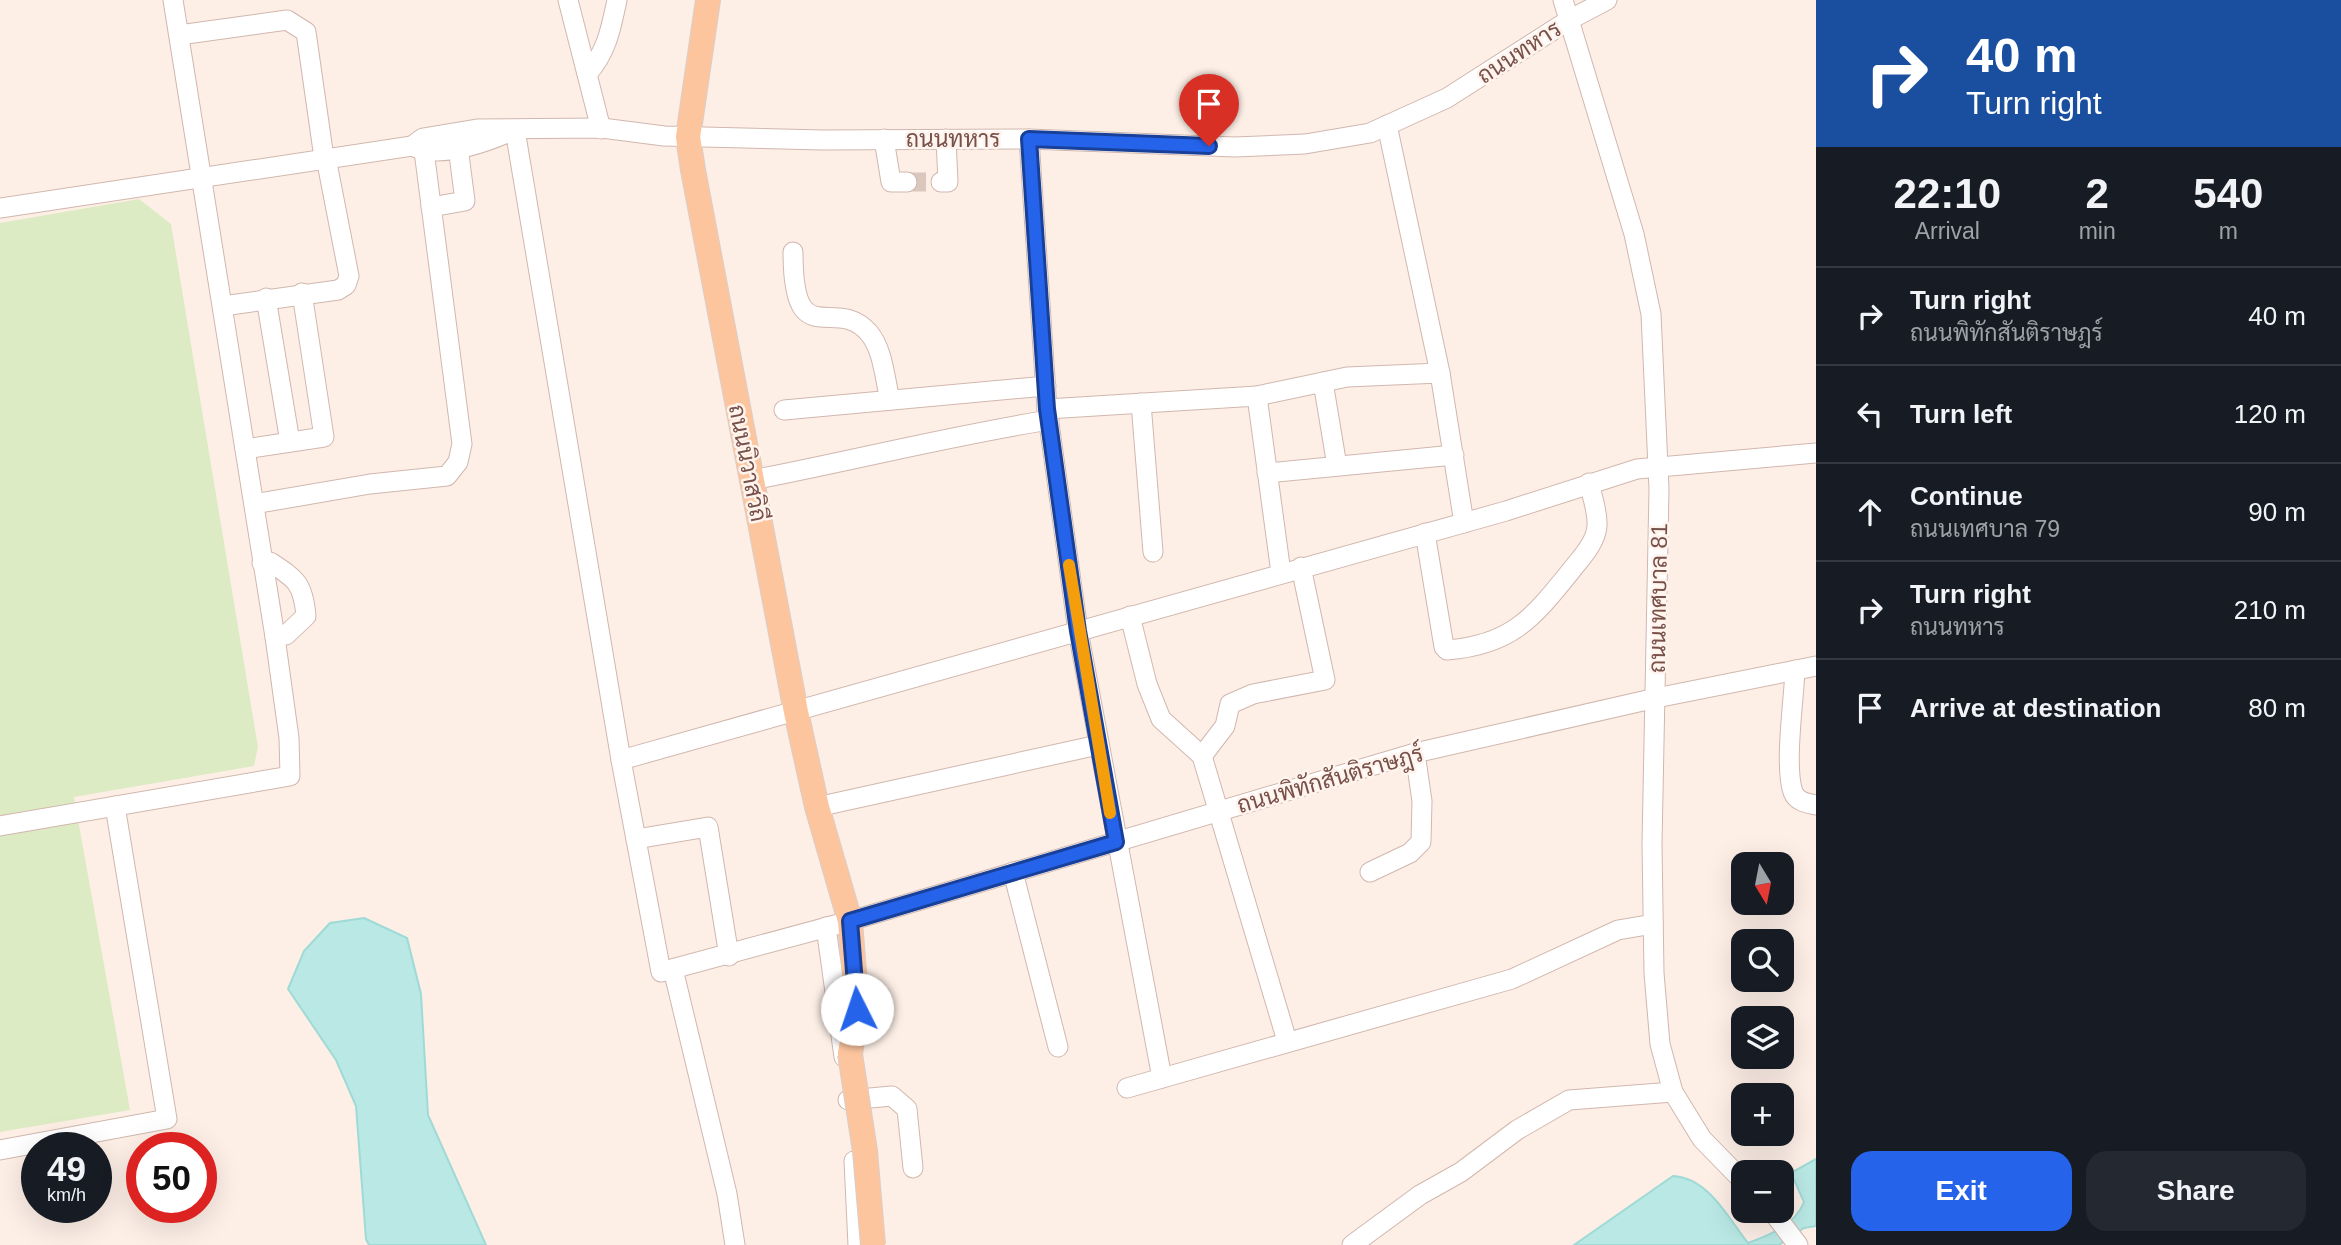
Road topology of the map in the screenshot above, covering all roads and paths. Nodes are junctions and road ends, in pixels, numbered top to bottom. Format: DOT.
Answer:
graph roads {
  1 [pos="173,0"];
  2 [pos="568,0"];
  3 [pos="617,0"];
  4 [pos="708,0"];
  5 [pos="1563,0"];
  6 [pos="1607,0"];
  7 [pos="1569,20"];
  8 [pos="179,35"];
  9 [pos="587,74"];
  10 [pos="1387,125"];
  11 [pos="601,128"];
  12 [pos="515,130"];
  13 [pos="688,137"];
  14 [pos="884,139"];
  15 [pos="946,139"];
  16 [pos="1029,139"];
  17 [pos="458,147"];
  18 [pos="418,148"];
  19 [pos="325,158"];
  20 [pos="202,175"];
  21 [pos="941,181"];
  22 [pos="907,182"];
  23 [pos="431,207"];
  24 [pos="0,208"];
  25 [pos="793,252"];
  26 [pos="302,293"];
  27 [pos="266,298"];
  28 [pos="223,306"];
  29 [pos="1440,373"];
  30 [pos="1324,382"];
  31 [pos="1046,386"];
  32 [pos="1257,396"];
  33 [pos="890,400"];
  34 [pos="1141,403"];
  35 [pos="784,410"];
  36 [pos="1048,414"];
  37 [pos="290,442"];
  38 [pos="244,449"];
  39 [pos="1816,453"];
  40 [pos="1454,455"];
  41 [pos="1336,466"];
  42 [pos="1658,467"];
  43 [pos="1268,473"];
  44 [pos="752,480"];
  45 [pos="1589,483"];
  46 [pos="254,504"];
  47 [pos="1464,523"];
  48 [pos="1425,533"];
  49 [pos="1153,552"];
  50 [pos="261,564"];
  51 [pos="1301,567"];
  52 [pos="1281,573"];
  53 [pos="1130,617"];
  54 [pos="1078,631"];
  55 [pos="275,638"];
  56 [pos="1816,666"];
  57 [pos="1795,670"];
  58 [pos="1656,698"];
  59 [pos="796,712"];
  60 [pos="1098,745"];
  61 [pos="1415,753"];
  62 [pos="1202,757"];
  63 [pos="621,760"];
  64 [pos="1816,804"];
  65 [pos="115,806"];
  66 [pos="817,807"];
  67 [pos="1220,811"];
  68 [pos="0,826"];
  69 [pos="636,839"];
  70 [pos="1116,842"];
  71 [pos="1013,872"];
  72 [pos="1370,873"];
  73 [pos="850,921"];
  74 [pos="1653,924"];
  75 [pos="826,927"];
  76 [pos="729,956"];
  77 [pos="673,969"];
  78 [pos="1287,1041"];
  79 [pos="1058,1047"];
  80 [pos="1162,1078"];
  81 [pos="1127,1088"];
  82 [pos="1673,1091"];
  83 [pos="848,1100"];
  84 [pos="0,1150"];
  85 [pos="913,1168"];
  86 [pos="1731,1169"];
  87 [pos="1782,1223"];
  88 [pos="735,1245"];
  89 [pos="858,1245"];
  90 [pos="873,1245"];
  91 [pos="1352,1245"];
  92 [pos="1798,1245"];
  1 -- 8 [label="street"];
  2 -- 9 [label="street"];
  3 -- 9 [label="street"];
  4 -- 13 [label="main road, ถนนนิวาสวิถี"];
  5 -- 7 [label="street, ถนนเทศบาล 81"];
  6 -- 7 [label="street, ถนนทหาร"];
  7 -- 10 [label="street, ถนนทหาร"];
  7 -- 42 [label="street, ถนนเทศบาล 81"];
  8 -- 19 [label="street"];
  8 -- 20 [label="street"];
  9 -- 11 [label="street"];
  10 -- 16 [label="street, ถนนทหาร"];
  10 -- 29 [label="street"];
  11 -- 12 [label="street, ถนนทหาร"];
  11 -- 13 [label="street, ถนนทหาร"];
  12 -- 17 [label="street"];
  12 -- 18 [label="street, ถนนทหาร"];
  12 -- 63 [label="street"];
  13 -- 14 [label="street, ถนนทหาร"];
  13 -- 44 [label="main road, ถนนนิวาสวิถี"];
  14 -- 15 [label="street, ถนนทหาร"];
  14 -- 22 [label="street"];
  15 -- 16 [label="street, ถนนทหาร"];
  15 -- 21 [label="street"];
  16 -- 31 [label="street"];
  17 -- 18 [label="street"];
  17 -- 23 [label="street"];
  18 -- 19 [label="street"];
  18 -- 23 [label="street"];
  19 -- 20 [label="street"];
  19 -- 26 [label="street"];
  20 -- 24 [label="street"];
  20 -- 28 [label="street"];
  23 -- 46 [label="street"];
  25 -- 33 [label="street"];
  26 -- 27 [label="street"];
  26 -- 37 [label="street"];
  27 -- 28 [label="street"];
  27 -- 37 [label="street"];
  28 -- 38 [label="street"];
  29 -- 30 [label="street"];
  29 -- 40 [label="street"];
  30 -- 32 [label="street"];
  30 -- 41 [label="street"];
  31 -- 33 [label="street"];
  31 -- 36 [label="street"];
  32 -- 34 [label="street"];
  32 -- 43 [label="street"];
  33 -- 35 [label="street"];
  34 -- 36 [label="street"];
  34 -- 49 [label="street"];
  36 -- 44 [label="street"];
  36 -- 54 [label="street"];
  37 -- 38 [label="street"];
  38 -- 46 [label="street"];
  39 -- 42 [label="street"];
  40 -- 41 [label="street"];
  40 -- 47 [label="street"];
  41 -- 43 [label="street"];
  42 -- 45 [label="street"];
  42 -- 58 [label="street, ถนนเทศบาล 81"];
  43 -- 52 [label="street"];
  44 -- 59 [label="main road, ถนนนิวาสวิถี"];
  45 -- 47 [label="street"];
  45 -- 48 [label="street"];
  46 -- 50 [label="street"];
  47 -- 48 [label="street"];
  48 -- 51 [label="street"];
  50 -- 55 [label="street"];
  50 -- 55 [label="street"];
  51 -- 52 [label="street"];
  51 -- 62 [label="street"];
  52 -- 53 [label="street"];
  53 -- 54 [label="street"];
  53 -- 62 [label="street"];
  54 -- 59 [label="street"];
  54 -- 60 [label="street"];
  55 -- 65 [label="street"];
  56 -- 57 [label="street, ถนนพิทักสันติราษฎร์"];
  57 -- 58 [label="street, ถนนพิทักสันติราษฎร์"];
  57 -- 64 [label="street"];
  58 -- 61 [label="street, ถนนพิทักสันติราษฎร์"];
  58 -- 74 [label="street, ถนนเทศบาล 81"];
  59 -- 63 [label="street"];
  59 -- 66 [label="main road, ถนนนิวาสวิถี"];
  60 -- 66 [label="street"];
  60 -- 70 [label="street"];
  61 -- 67 [label="street, ถนนพิทักสันติราษฎร์"];
  61 -- 72 [label="street"];
  62 -- 67 [label="street"];
  63 -- 69 [label="street"];
  65 -- 68 [label="street"];
  65 -- 84 [label="street"];
  66 -- 73 [label="main road, ถนนนิวาสวิถี"];
  67 -- 70 [label="street, ถนนพิทักสันติราษฎร์"];
  67 -- 78 [label="street"];
  69 -- 76 [label="street"];
  69 -- 77 [label="street"];
  70 -- 71 [label="street, ถนนพิทักสันติราษฎร์"];
  70 -- 80 [label="street"];
  71 -- 73 [label="street, ถนนพิทักสันติราษฎร์"];
  71 -- 79 [label="street"];
  73 -- 75 [label="street, ถนนพิทักสันติราษฎร์"];
  73 -- 90 [label="main road, ถนนนิวาสวิถี, bridge"];
  74 -- 78 [label="street"];
  74 -- 82 [label="street, ถนนเทศบาล 81"];
  75 -- 76 [label="street, ถนนพิทักสันติราษฎร์"];
  75 -- 83 [label="street"];
  76 -- 77 [label="street, ถนนพิทักสันติราษฎร์"];
  77 -- 88 [label="street"];
  78 -- 80 [label="street"];
  80 -- 81 [label="street"];
  82 -- 86 [label="street, ถนนเทศบาล 81"];
  82 -- 91 [label="street"];
  83 -- 85 [label="street"];
  83 -- 89 [label="street"];
  87 -- 92 [label="street"];
}
